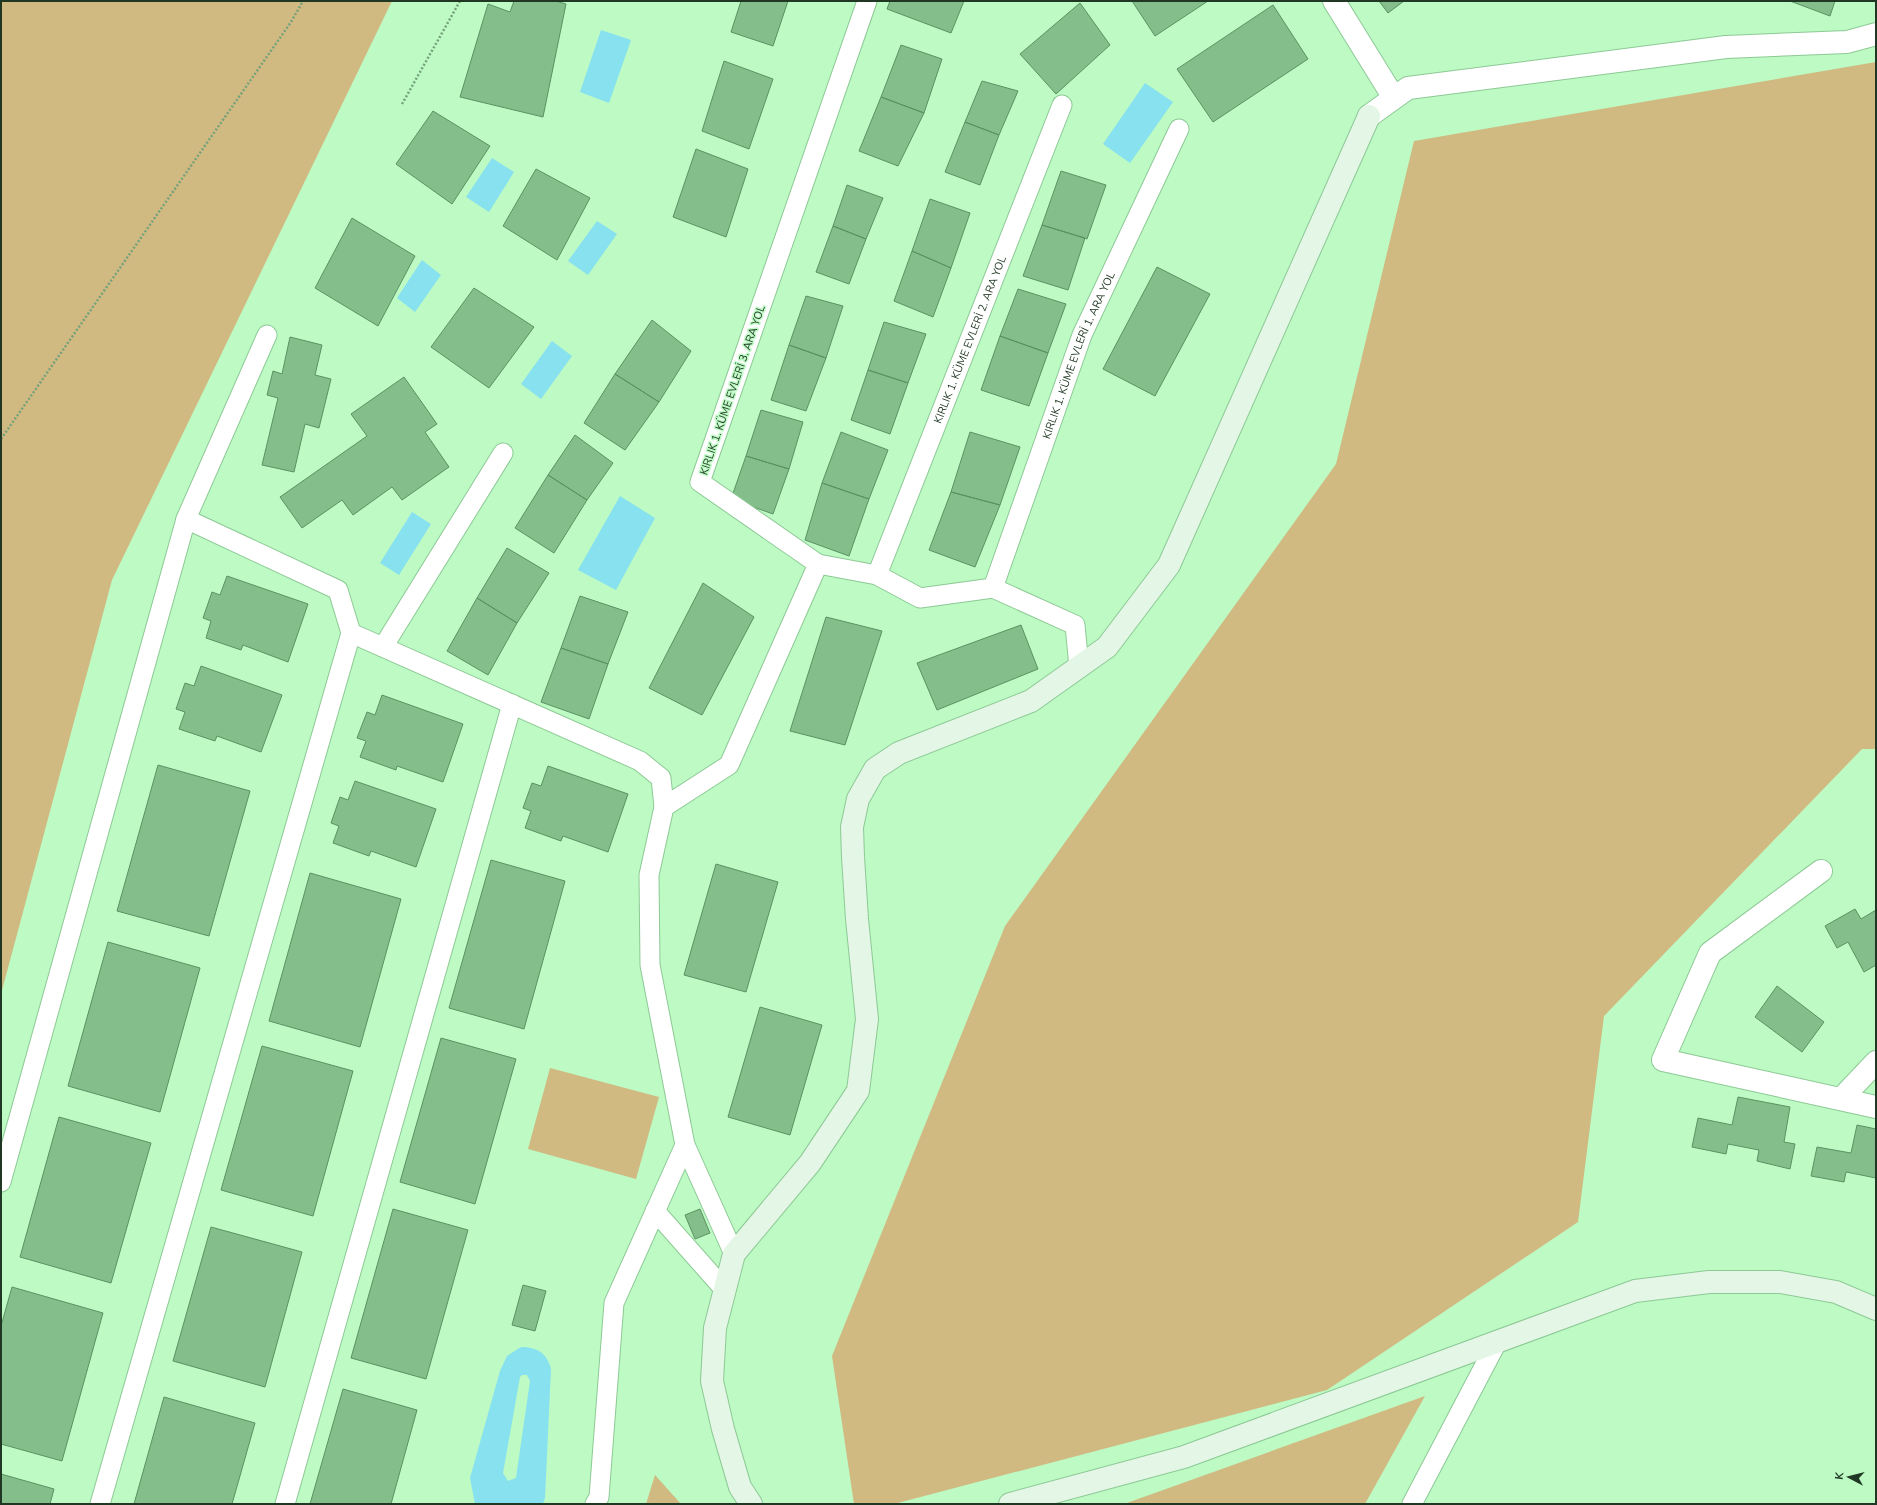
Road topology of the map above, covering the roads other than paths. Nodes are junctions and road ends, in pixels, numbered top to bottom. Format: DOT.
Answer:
graph roads {
  1 [pos="867,1"];
  2 [pos="1334,1"];
  3 [pos="1876,34"];
  4 [pos="1394,98"];
  5 [pos="1062,105"];
  6 [pos="1179,129"];
  7 [pos="267,335"];
  8 [pos="503,453"];
  9 [pos="186,519"];
  10 [pos="818,564"];
  11 [pos="877,575"];
  12 [pos="993,588"];
  13 [pos="352,633"];
  14 [pos="383,647"];
  15 [pos="1079,667"];
  16 [pos="512,704"];
  17 [pos="664,807"];
  18 [pos="1821,871"];
  19 [pos="1876,1062"];
  20 [pos="1841,1099"];
  21 [pos="1876,1107"];
  22 [pos="685,1145"];
  23 [pos="1,1182"];
  24 [pos="655,1211"];
  25 [pos="734,1254"];
  26 [pos="724,1288"];
  27 [pos="1876,1309"];
  28 [pos="1497,1342"];
  29 [pos="100,1504"];
  30 [pos="285,1504"];
  31 [pos="595,1504"];
  32 [pos="751,1504"];
  33 [pos="1010,1504"];
  34 [pos="1412,1504"];
  1 -- 10 [label="lane, KIRLIK 1. KÜME EVLERİ 3. ARA YOL"];
  2 -- 4 [label="street"];
  3 -- 4 [label="street"];
  4 -- 15 [label="street"];
  5 -- 11 [label="lane, KIRLIK 1. KÜME EVLERİ 2. ARA YOL"];
  6 -- 12 [label="lane, KIRLIK 1. KÜME EVLERİ 1. ARA YOL"];
  7 -- 9 [label="lane"];
  8 -- 14 [label="lane"];
  9 -- 13 [label="lane"];
  9 -- 23 [label="lane"];
  10 -- 11 [label="lane, KIRLIK 1. KÜME EVLERİ 3. ARA YOL"];
  10 -- 17 [label="lane"];
  11 -- 12 [label="lane, KIRLIK 1. KÜME EVLERİ 3. ARA YOL"];
  12 -- 15 [label="lane"];
  13 -- 14 [label="lane"];
  13 -- 29 [label="lane"];
  14 -- 16 [label="lane"];
  15 -- 25 [label="street"];
  16 -- 17 [label="lane"];
  16 -- 30 [label="lane"];
  17 -- 22 [label="lane"];
  18 -- 20 [label="street"];
  19 -- 20 [label="street"];
  20 -- 21 [label="street"];
  22 -- 24 [label="lane"];
  22 -- 25 [label="lane"];
  24 -- 26 [label="lane"];
  24 -- 31 [label="lane"];
  25 -- 26 [label="street"];
  26 -- 32 [label="street"];
  27 -- 28 [label="street"];
  28 -- 33 [label="street"];
  28 -- 34 [label="lane"];
}
